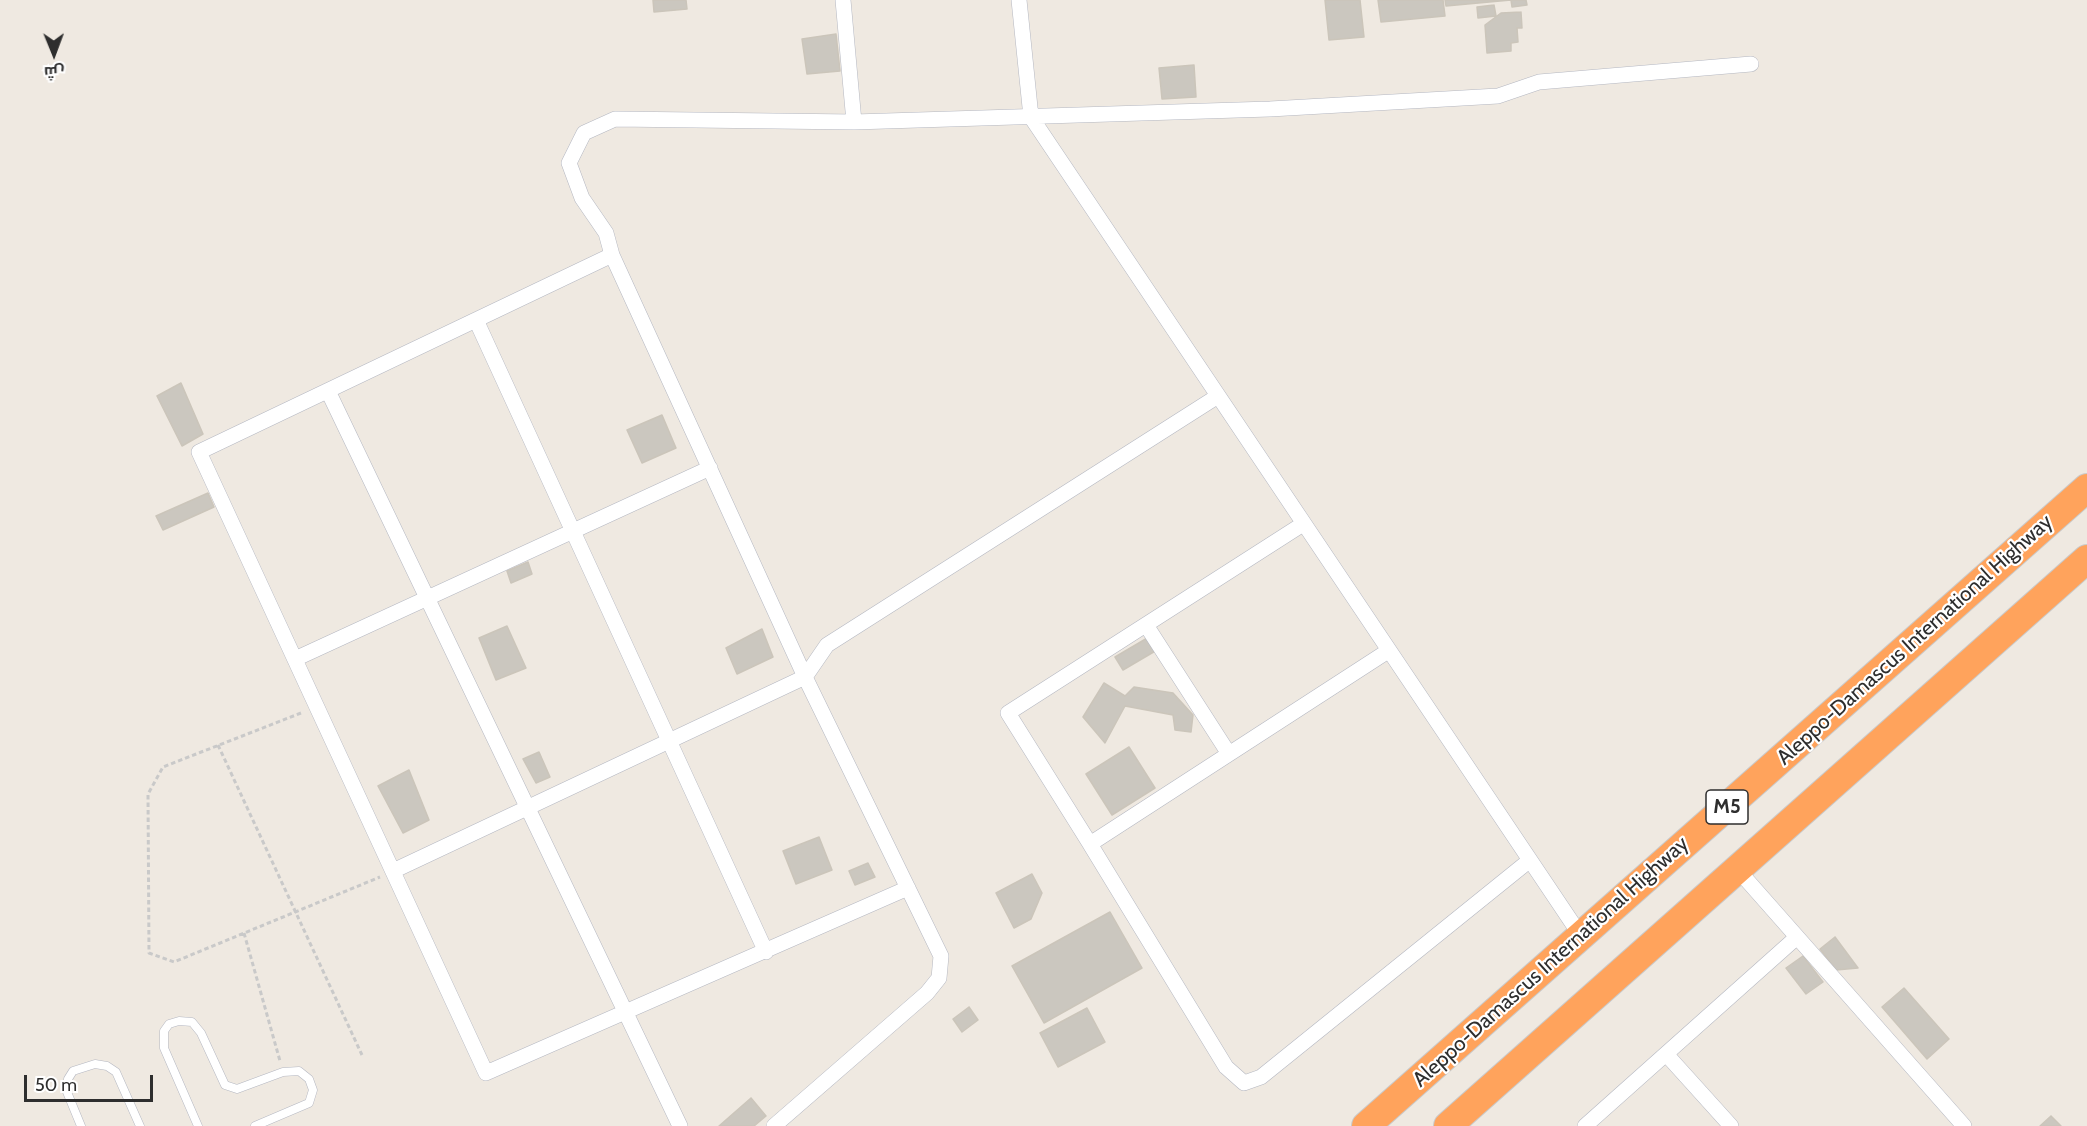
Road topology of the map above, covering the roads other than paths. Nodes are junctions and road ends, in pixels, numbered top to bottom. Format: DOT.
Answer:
graph roads {
  1 [pos="843,0"];
  2 [pos="1019,0"];
  3 [pos="1751,64"];
  4 [pos="1031,117"];
  5 [pos="854,122"];
  6 [pos="612,255"];
  7 [pos="476,320"];
  8 [pos="327,391"];
  9 [pos="1218,396"];
  10 [pos="710,468"];
  11 [pos="2087,488"];
  12 [pos="1303,524"];
  13 [pos="573,531"];
  14 [pos="2087,559"];
  15 [pos="427,598"];
  16 [pos="1146,624"];
  17 [pos="1388,651"];
  18 [pos="295,658"];
  19 [pos="805,678"];
  20 [pos="669,742"];
  21 [pos="1229,754"];
  22 [pos="528,808"];
  23 [pos="1090,844"];
  24 [pos="1530,860"];
  25 [pos="1738,870"];
  26 [pos="393,871"];
  27 [pos="908,888"];
  28 [pos="1581,936"];
  29 [pos="1797,937"];
  30 [pos="766,952"];
  31 [pos="626,1014"];
  32 [pos="1666,1054"];
  33 [pos="81,1126"];
  34 [pos="140,1126"];
  35 [pos="198,1126"];
  36 [pos="255,1126"];
  37 [pos="680,1126"];
  38 [pos="774,1126"];
  39 [pos="1366,1126"];
  40 [pos="1448,1126"];
  41 [pos="1586,1126"];
  42 [pos="1731,1126"];
  43 [pos="1964,1126"];
  1 -- 5 [label="street"];
  2 -- 4 [label="street"];
  3 -- 4 [label="street"];
  4 -- 5 [label="street"];
  4 -- 9 [label="street"];
  5 -- 6 [label="street"];
  6 -- 7 [label="street"];
  6 -- 10 [label="street"];
  7 -- 8 [label="street"];
  7 -- 13 [label="street"];
  8 -- 15 [label="street"];
  8 -- 18 [label="street"];
  9 -- 12 [label="street"];
  9 -- 19 [label="street"];
  10 -- 13 [label="street"];
  10 -- 19 [label="street"];
  11 -- 28 [label="highway, Aleppo-Damascus International Highway / M5"];
  12 -- 16 [label="street"];
  12 -- 17 [label="street"];
  13 -- 15 [label="street"];
  13 -- 20 [label="street"];
  14 -- 25 [label="highway, M5"];
  15 -- 18 [label="street"];
  15 -- 22 [label="street"];
  16 -- 21 [label="street"];
  16 -- 23 [label="street"];
  17 -- 21 [label="street"];
  17 -- 24 [label="street"];
  18 -- 26 [label="street"];
  19 -- 20 [label="street"];
  19 -- 27 [label="street"];
  20 -- 22 [label="street"];
  20 -- 30 [label="street"];
  21 -- 23 [label="street"];
  22 -- 26 [label="street"];
  22 -- 31 [label="street"];
  23 -- 24 [label="street"];
  24 -- 28 [label="street"];
  25 -- 29 [label="street"];
  25 -- 40 [label="highway, M5"];
  26 -- 31 [label="street"];
  27 -- 30 [label="street"];
  27 -- 38 [label="street"];
  28 -- 39 [label="highway, Aleppo-Damascus International Highway / M5"];
  29 -- 32 [label="street"];
  29 -- 43 [label="street"];
  30 -- 31 [label="street"];
  31 -- 37 [label="street"];
  32 -- 41 [label="street"];
  32 -- 42 [label="street"];
  33 -- 34 [label="lane"];
  35 -- 36 [label="lane"];
}
